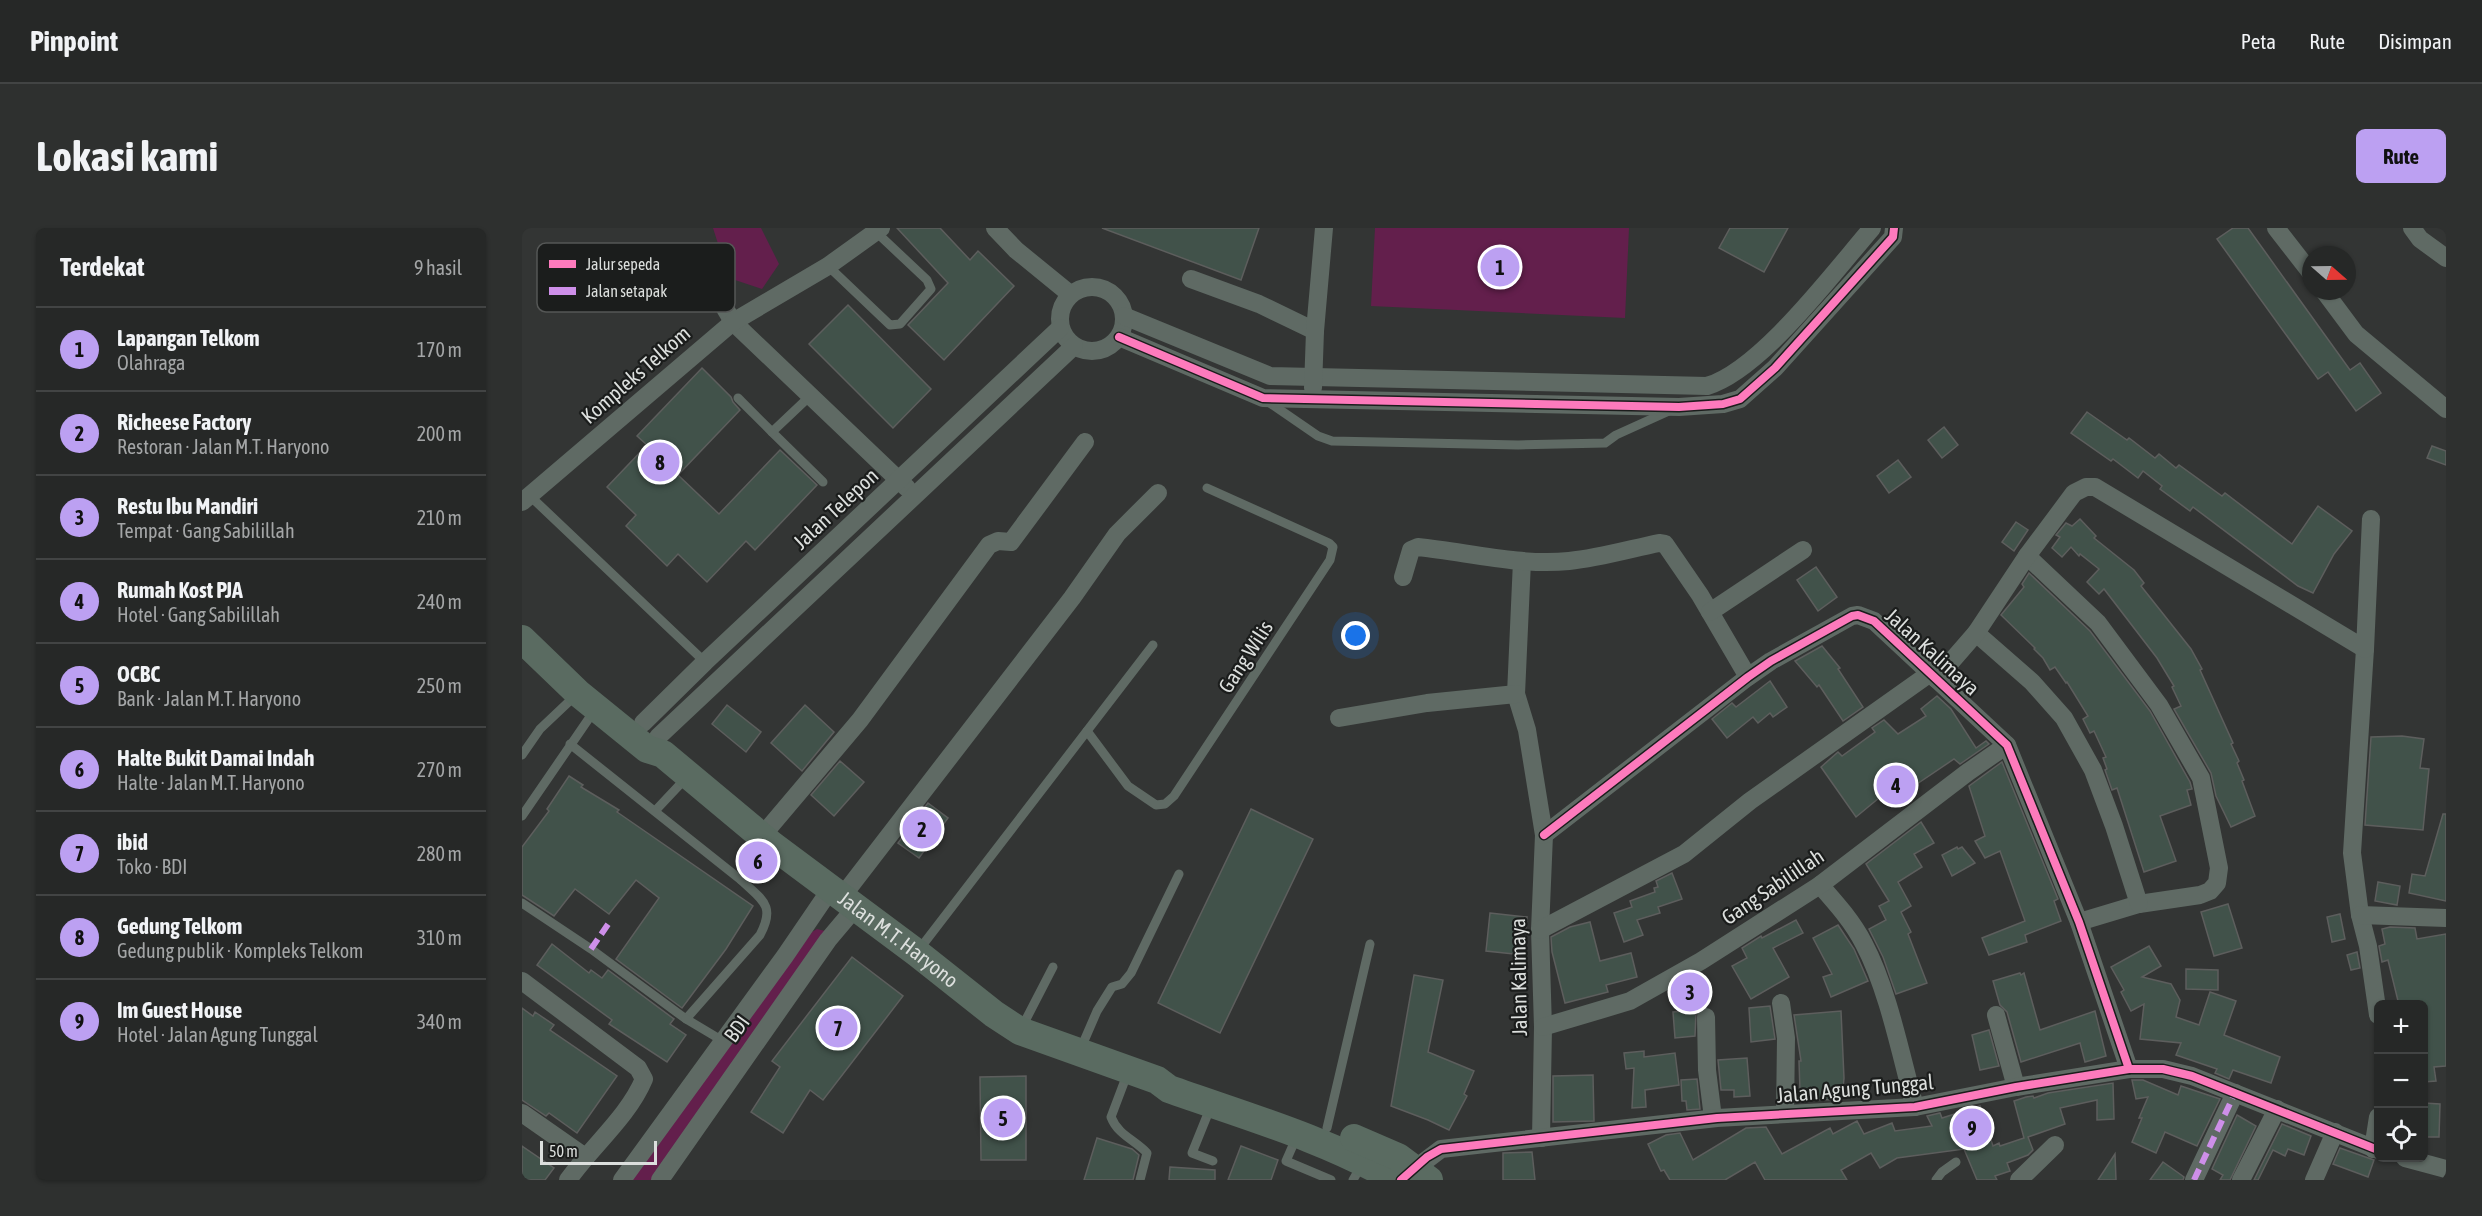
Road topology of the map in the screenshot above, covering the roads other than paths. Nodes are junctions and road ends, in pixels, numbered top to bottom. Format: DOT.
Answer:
graph roads {
  1 [pos="995,228"];
  2 [pos="1324,228"];
  3 [pos="1872,228"];
  4 [pos="1894,228"];
  5 [pos="2276,228"];
  6 [pos="2412,228"];
  7 [pos="878,230"];
  8 [pos="2446,258"];
  9 [pos="2302,261"];
  10 [pos="828,266"];
  11 [pos="1191,279"];
  12 [pos="1070,294"];
  13 [pos="2331,300"];
  14 [pos="727,312"];
  15 [pos="1124,316"];
  16 [pos="733,322"];
  17 [pos="1790,323"];
  18 [pos="1060,328"];
  19 [pos="1315,331"];
  20 [pos="1806,334"];
  21 [pos="1119,337"];
  22 [pos="1074,346"];
  23 [pos="1270,376"];
  24 [pos="1314,376"];
  25 [pos="1679,386"];
  26 [pos="809,397"];
  27 [pos="738,398"];
  28 [pos="1263,398"];
  29 [pos="1313,399"];
  30 [pos="1679,407"];
  31 [pos="2446,409"];
  32 [pos="772,432"];
  33 [pos="1084,442"];
  34 [pos="899,480"];
  35 [pos="823,482"];
  36 [pos="1207,489"];
  37 [pos="1158,493"];
  38 [pos="915,497"];
  39 [pos="526,499"];
  40 [pos="2371,519"];
  41 [pos="1803,550"];
  42 [pos="2027,556"];
  43 [pos="1522,561"];
  44 [pos="1403,577"];
  45 [pos="1710,612"];
  46 [pos="522,617"];
  47 [pos="1976,633"];
  48 [pos="522,639"];
  49 [pos="1153,645"];
  50 [pos="2365,649"];
  51 [pos="705,662"];
  52 [pos="1748,676"];
  53 [pos="1932,676"];
  54 [pos="1516,694"];
  55 [pos="588,700"];
  56 [pos="1339,718"];
  57 [pos="1087,731"];
  58 [pos="649,740"];
  59 [pos="570,744"];
  60 [pos="2007,746"];
  61 [pos="522,755"];
  62 [pos="687,776"];
  63 [pos="655,811"];
  64 [pos="522,816"];
  65 [pos="1544,835"];
  66 [pos="767,841"];
  67 [pos="1179,874"];
  68 [pos="741,880"];
  69 [pos="1820,885"];
  70 [pos="842,898"];
  71 [pos="522,903"];
  72 [pos="2139,904"];
  73 [pos="2360,915"];
  74 [pos="2446,918"];
  75 [pos="2079,922"];
  76 [pos="1540,930"];
  77 [pos="1370,944"];
  78 [pos="917,953"];
  79 [pos="1053,967"];
  80 [pos="522,981"];
  81 [pos="2377,1000"];
  82 [pos="1781,1003"];
  83 [pos="1996,1015"];
  84 [pos="1706,1017"];
  85 [pos="686,1019"];
  86 [pos="1543,1027"];
  87 [pos="1020,1031"];
  88 [pos="723,1041"];
  89 [pos="1078,1053"];
  90 [pos="2129,1069"];
  91 [pos="1129,1070"];
  92 [pos="1157,1080"];
  93 [pos="2016,1087"];
  94 [pos="2235,1093"];
  95 [pos="1211,1104"];
  96 [pos="1915,1107"];
  97 [pos="2277,1109"];
  98 [pos="522,1113"];
  99 [pos="1785,1114"];
  100 [pos="1713,1118"];
  101 [pos="1327,1128"];
  102 [pos="2335,1132"];
  103 [pos="1297,1135"];
  104 [pos="1541,1138"];
  105 [pos="2055,1145"];
  106 [pos="2374,1149"];
  107 [pos="585,1157"];
  108 [pos="1213,1161"];
  109 [pos="1956,1162"];
  110 [pos="2420,1162"];
  111 [pos="2446,1169"];
  112 [pos="1359,1171"];
  113 [pos="1410,1177"];
  114 [pos="568,1180"];
  115 [pos="622,1180"];
  116 [pos="660,1180"];
  117 [pos="1140,1180"];
  118 [pos="1331,1180"];
  119 [pos="1936,1180"];
  120 [pos="2019,1180"];
  121 [pos="2194,1180"];
  122 [pos="2241,1180"];
  123 [pos="2314,1180"];
  1 -- 12 [label="street"];
  2 -- 19 [label="street"];
  3 -- 17 [label="street"];
  4 -- 20 [label="street"];
  5 -- 9 [label="street"];
  6 -- 8 [label="street"];
  7 -- 10 [label="street, Kompleks Telkom"];
  7 -- 10 [label="lane"];
  10 -- 16 [label="street, Kompleks Telkom"];
  11 -- 19 [label="street"];
  12 -- 15 [label="street"];
  12 -- 18 [label="street"];
  13 -- 31 [label="street"];
  14 -- 16 [label="street"];
  15 -- 21 [label="street"];
  15 -- 23 [label="street"];
  16 -- 26 [label="street"];
  16 -- 39 [label="street, Kompleks Telkom"];
  17 -- 20 [label="street"];
  17 -- 25 [label="street"];
  18 -- 22 [label="street"];
  18 -- 34 [label="street, Jalan Telepon"];
  19 -- 24 [label="street"];
  20 -- 30 [label="street"];
  21 -- 22 [label="street"];
  21 -- 28 [label="street"];
  22 -- 38 [label="street"];
  23 -- 24 [label="street"];
  23 -- 28 [label="street"];
  24 -- 25 [label="street"];
  24 -- 29 [label="street"];
  25 -- 30 [label="street"];
  26 -- 32 [label="lane"];
  26 -- 34 [label="street"];
  27 -- 32 [label="lane"];
  28 -- 29 [label="street"];
  28 -- 30 [label="lane"];
  29 -- 30 [label="street"];
  32 -- 35 [label="lane"];
  33 -- 66 [label="street"];
  34 -- 38 [label="street"];
  34 -- 51 [label="street, Jalan Telepon"];
  36 -- 57 [label="lane, Gang Wilis"];
  37 -- 70 [label="street"];
  38 -- 58 [label="street"];
  39 -- 51 [label="lane"];
  40 -- 50 [label="street"];
  41 -- 45 [label="street"];
  42 -- 47 [label="street"];
  42 -- 50 [label="street"];
  42 -- 72 [label="street"];
  43 -- 44 [label="street"];
  43 -- 45 [label="street"];
  43 -- 54 [label="street"];
  45 -- 52 [label="street"];
  46 -- 58 [label="main road, Jalan M.T. Haryono"];
  47 -- 53 [label="street"];
  47 -- 72 [label="street"];
  48 -- 55 [label="main road, Jalan M.T. Haryono"];
  49 -- 57 [label="lane"];
  50 -- 73 [label="street"];
  51 -- 58 [label="street, Jalan Telepon"];
  52 -- 53 [label="street, Jalan Kalimaya"];
  52 -- 65 [label="street, Jalan Kalimaya"];
  53 -- 60 [label="street, Jalan Kalimaya"];
  53 -- 76 [label="street"];
  54 -- 56 [label="street"];
  54 -- 65 [label="street"];
  55 -- 58 [label="main road, Jalan M.T. Haryono"];
  55 -- 59 [label="lane"];
  55 -- 61 [label="lane"];
  57 -- 78 [label="lane"];
  58 -- 62 [label="main road, Jalan M.T. Haryono"];
  59 -- 63 [label="lane"];
  59 -- 64 [label="lane"];
  60 -- 69 [label="street, Gang Sabilillah"];
  60 -- 75 [label="street, Jalan Kalimaya"];
  62 -- 63 [label="lane"];
  62 -- 66 [label="main road, Jalan M.T. Haryono"];
  63 -- 68 [label="lane"];
  65 -- 76 [label="street, Jalan Kalimaya"];
  66 -- 68 [label="lane"];
  66 -- 70 [label="main road, Jalan M.T. Haryono"];
  67 -- 89 [label="lane"];
  68 -- 85 [label="lane"];
  69 -- 86 [label="street, Gang Sabilillah"];
  69 -- 96 [label="street"];
  70 -- 78 [label="main road, Jalan M.T. Haryono"];
  70 -- 88 [label="street"];
  70 -- 116 [label="street, BDI"];
  71 -- 85 [label="lane"];
  72 -- 75 [label="street"];
  73 -- 74 [label="street"];
  73 -- 81 [label="street"];
  75 -- 90 [label="street, Jalan Kalimaya"];
  76 -- 86 [label="street, Jalan Kalimaya"];
  77 -- 101 [label="lane"];
  78 -- 87 [label="main road, Jalan M.T. Haryono"];
  79 -- 87 [label="lane"];
  80 -- 107 [label="street"];
  82 -- 99 [label="street"];
  83 -- 93 [label="street"];
  84 -- 100 [label="street"];
  85 -- 88 [label="lane"];
  86 -- 104 [label="street, Jalan Kalimaya"];
  87 -- 89 [label="main road, Jalan M.T. Haryono"];
  88 -- 115 [label="street"];
  89 -- 91 [label="main road, Jalan M.T. Haryono"];
  90 -- 93 [label="street, Jalan Agung Tunggal"];
  90 -- 94 [label="street, Jalan Agung Tunggal"];
  91 -- 92 [label="main road, Jalan M.T. Haryono"];
  91 -- 117 [label="lane"];
  92 -- 95 [label="main road, Jalan M.T. Haryono"];
  92 -- 101 [label="main road, Jalan M.T. Haryono"];
  93 -- 96 [label="street, Jalan Agung Tunggal"];
  94 -- 97 [label="street, Jalan Agung Tunggal"];
  94 -- 121 [label="street"];
  95 -- 103 [label="main road, Jalan M.T. Haryono"];
  95 -- 108 [label="lane"];
  96 -- 99 [label="street, Jalan Agung Tunggal"];
  97 -- 102 [label="street, Jalan Agung Tunggal"];
  97 -- 122 [label="street"];
  98 -- 107 [label="street"];
  99 -- 100 [label="street, Jalan Agung Tunggal"];
  100 -- 104 [label="street, Jalan Agung Tunggal"];
  101 -- 113 [label="main road, Jalan M.T. Haryono"];
  102 -- 106 [label="street, Jalan Agung Tunggal"];
  102 -- 123 [label="street"];
  103 -- 112 [label="main road, Jalan M.T. Haryono"];
  103 -- 118 [label="lane"];
  104 -- 113 [label="street, Jalan Agung Tunggal"];
  105 -- 120 [label="street"];
  107 -- 114 [label="street"];
  109 -- 119 [label="lane"];
  110 -- 111 [label="street"];
  112 -- 113 [label="main road, Jalan M.T. Haryono"];
}
